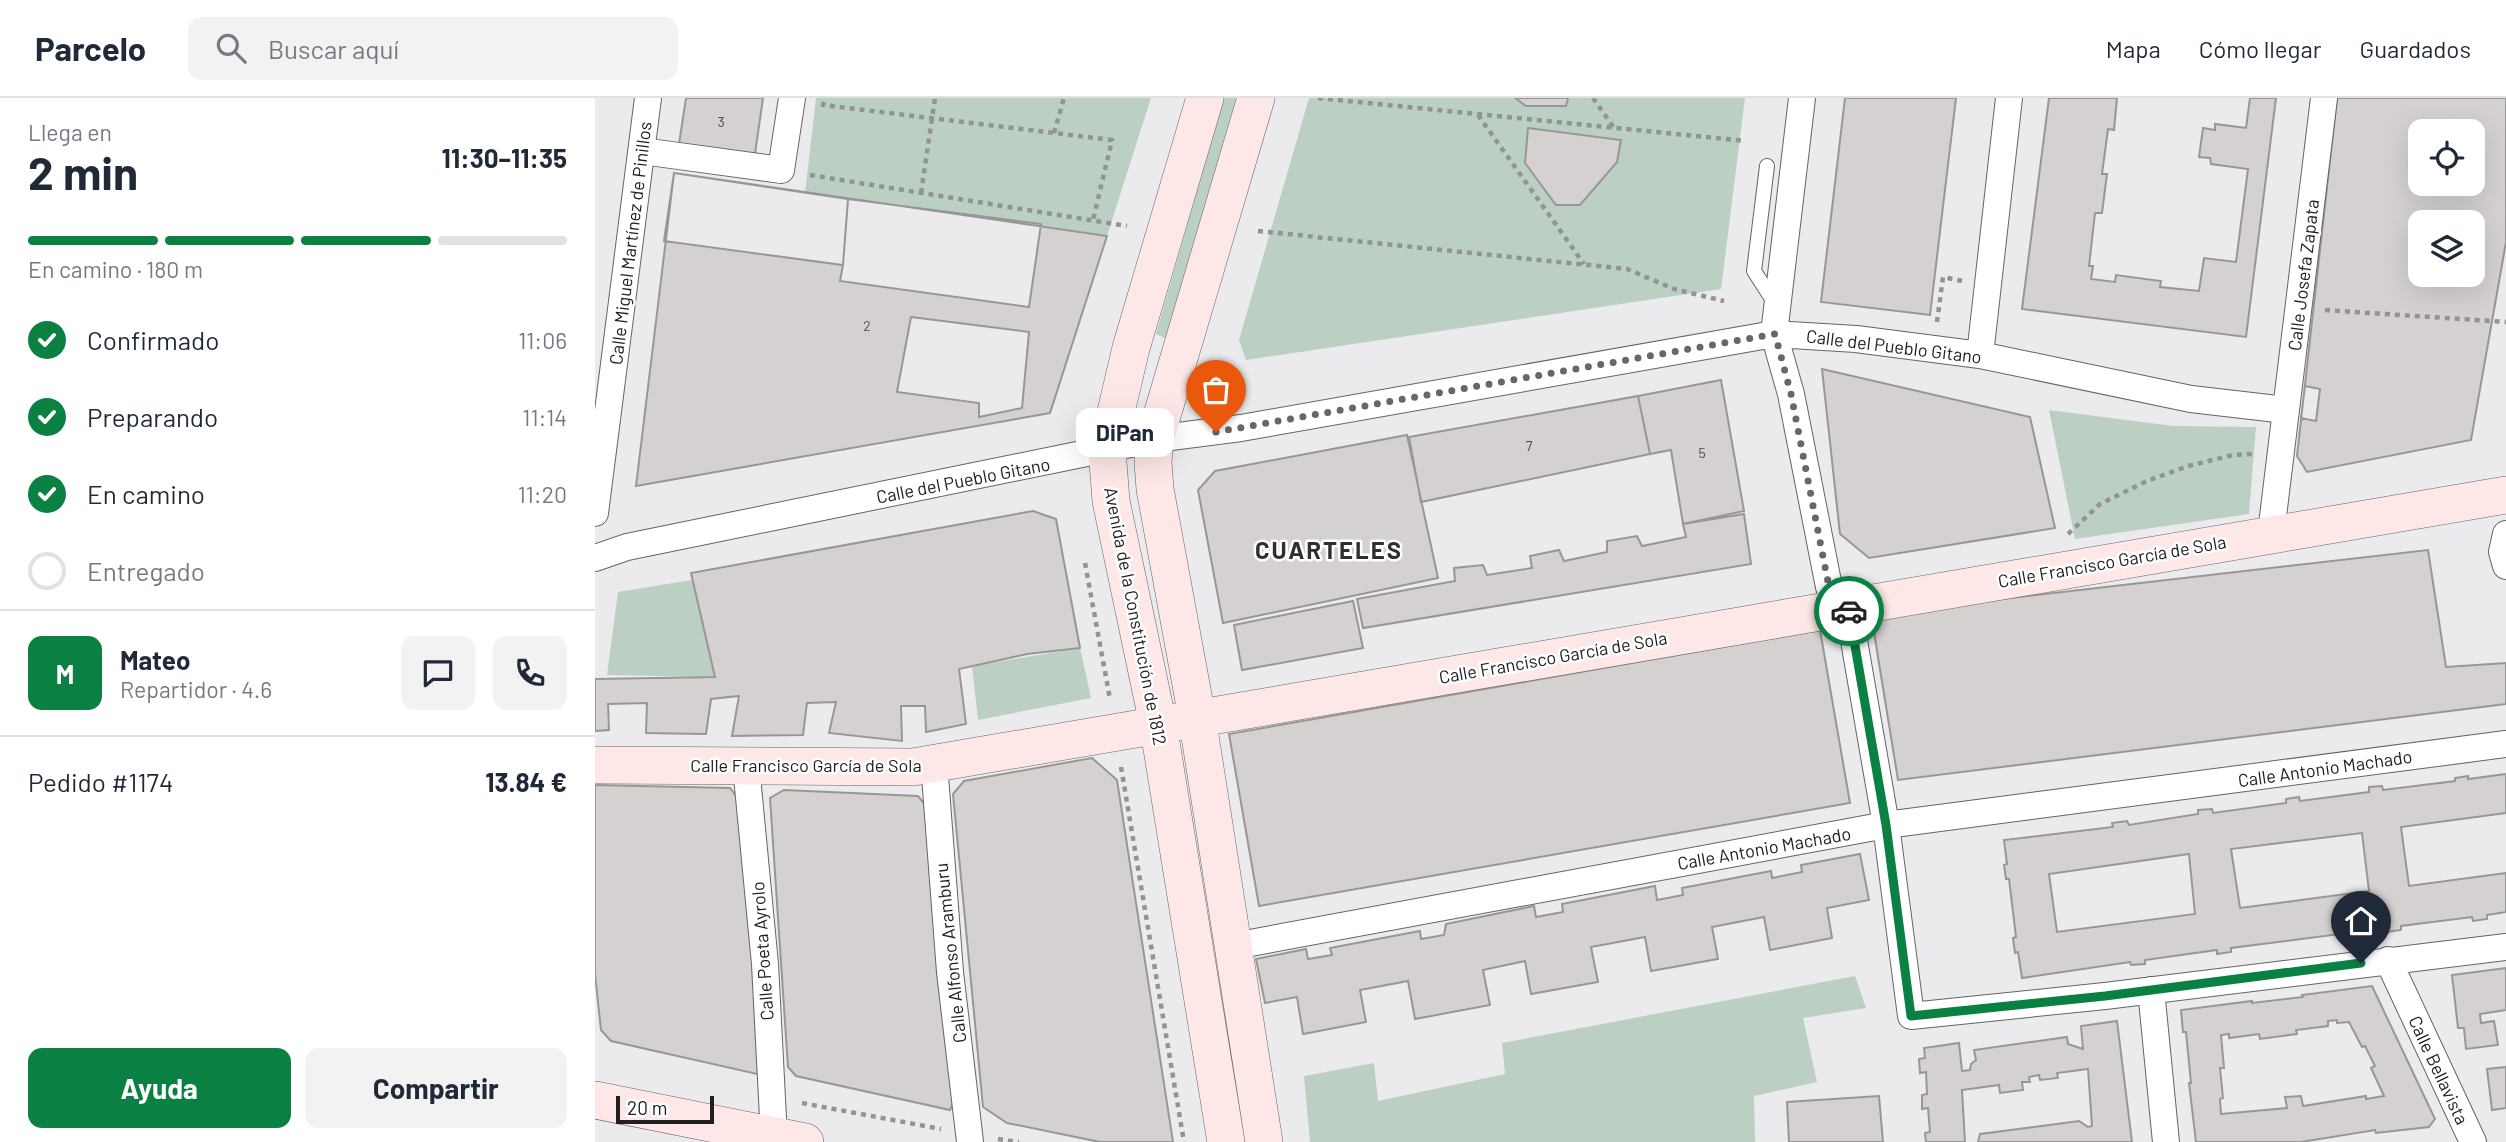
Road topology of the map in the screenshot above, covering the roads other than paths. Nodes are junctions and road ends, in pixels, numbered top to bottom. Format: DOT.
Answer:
graph roads {
  1 [pos="648,98"];
  2 [pos="792,98"];
  3 [pos="1205,98"];
  4 [pos="1256,98"];
  5 [pos="1802,98"];
  6 [pos="2010,98"];
  7 [pos="2323,98"];
  8 [pos="642,151"];
  9 [pos="1767,166"];
  10 [pos="1777,307"];
  11 [pos="1775,334"];
  12 [pos="1980,355"];
  13 [pos="2286,410"];
  14 [pos="1155,439"];
  15 [pos="1107,450"];
  16 [pos="2506,495"];
  17 [pos="595,513"];
  18 [pos="2271,533"];
  19 [pos="2506,534"];
  20 [pos="595,558"];
  21 [pos="2506,566"];
  22 [pos="1848,606"];
  23 [pos="1197,717"];
  24 [pos="1158,724"];
  25 [pos="2506,744"];
  26 [pos="934,763"];
  27 [pos="595,765"];
  28 [pos="746,766"];
  29 [pos="1886,825"];
  30 [pos="1234,946"];
  31 [pos="2506,947"];
  32 [pos="2388,960"];
  33 [pos="2151,990"];
  34 [pos="595,1100"];
  35 [pos="969,1138"];
  36 [pos="790,1139"];
  37 [pos="1226,1142"];
  38 [pos="1264,1142"];
  39 [pos="2166,1142"];
  40 [pos="2473,1142"];
  1 -- 8 [label="street, Calle Miguel Martínez de Pinillos"];
  2 -- 8 [label="street"];
  3 -- 15 [label="street, Avenida de la Constitución de 1812"];
  4 -- 14 [label="street"];
  5 -- 10 [label="street"];
  6 -- 12 [label="street"];
  7 -- 13 [label="street, Calle Josefa Zapata"];
  8 -- 17 [label="street, Calle Miguel Martínez de Pinillos"];
  9 -- 10 [label="lane"];
  10 -- 11 [label="street"];
  11 -- 12 [label="street, Calle del Pueblo Gitano"];
  11 -- 14 [label="street, Calle del Pueblo Gitano"];
  11 -- 22 [label="street"];
  12 -- 13 [label="street, Calle del Pueblo Gitano"];
  13 -- 18 [label="street, Calle Josefa Zapata"];
  14 -- 15 [label="street, Calle del Pueblo Gitano"];
  14 -- 23 [label="street"];
  15 -- 20 [label="street, Calle del Pueblo Gitano"];
  15 -- 24 [label="street, Avenida de la Constitución de 1812"];
  16 -- 18 [label="street, Calle Francisco García de Sola"];
  18 -- 22 [label="street, Calle Francisco García de Sola"];
  19 -- 21 [label="street"];
  22 -- 23 [label="street, Calle Francisco García de Sola"];
  22 -- 29 [label="street"];
  23 -- 24 [label="street, Calle Francisco García de Sola"];
  23 -- 30 [label="street"];
  24 -- 26 [label="street, Calle Francisco García de Sola"];
  24 -- 37 [label="street, Avenida de la Constitución de 1812"];
  25 -- 29 [label="street, Calle Antonio Machado"];
  26 -- 28 [label="street, Calle Francisco García de Sola"];
  26 -- 35 [label="street, Calle Alfonso Aramburu"];
  27 -- 28 [label="street, Calle Francisco García de Sola"];
  28 -- 36 [label="street, Calle Poeta Ayrolo"];
  29 -- 30 [label="street, Calle Antonio Machado"];
  29 -- 33 [label="street"];
  30 -- 38 [label="street"];
  31 -- 32 [label="street"];
  32 -- 33 [label="street"];
  32 -- 40 [label="street, Calle Bellavista"];
  33 -- 39 [label="street"];
  34 -- 36 [label="street"];
}
